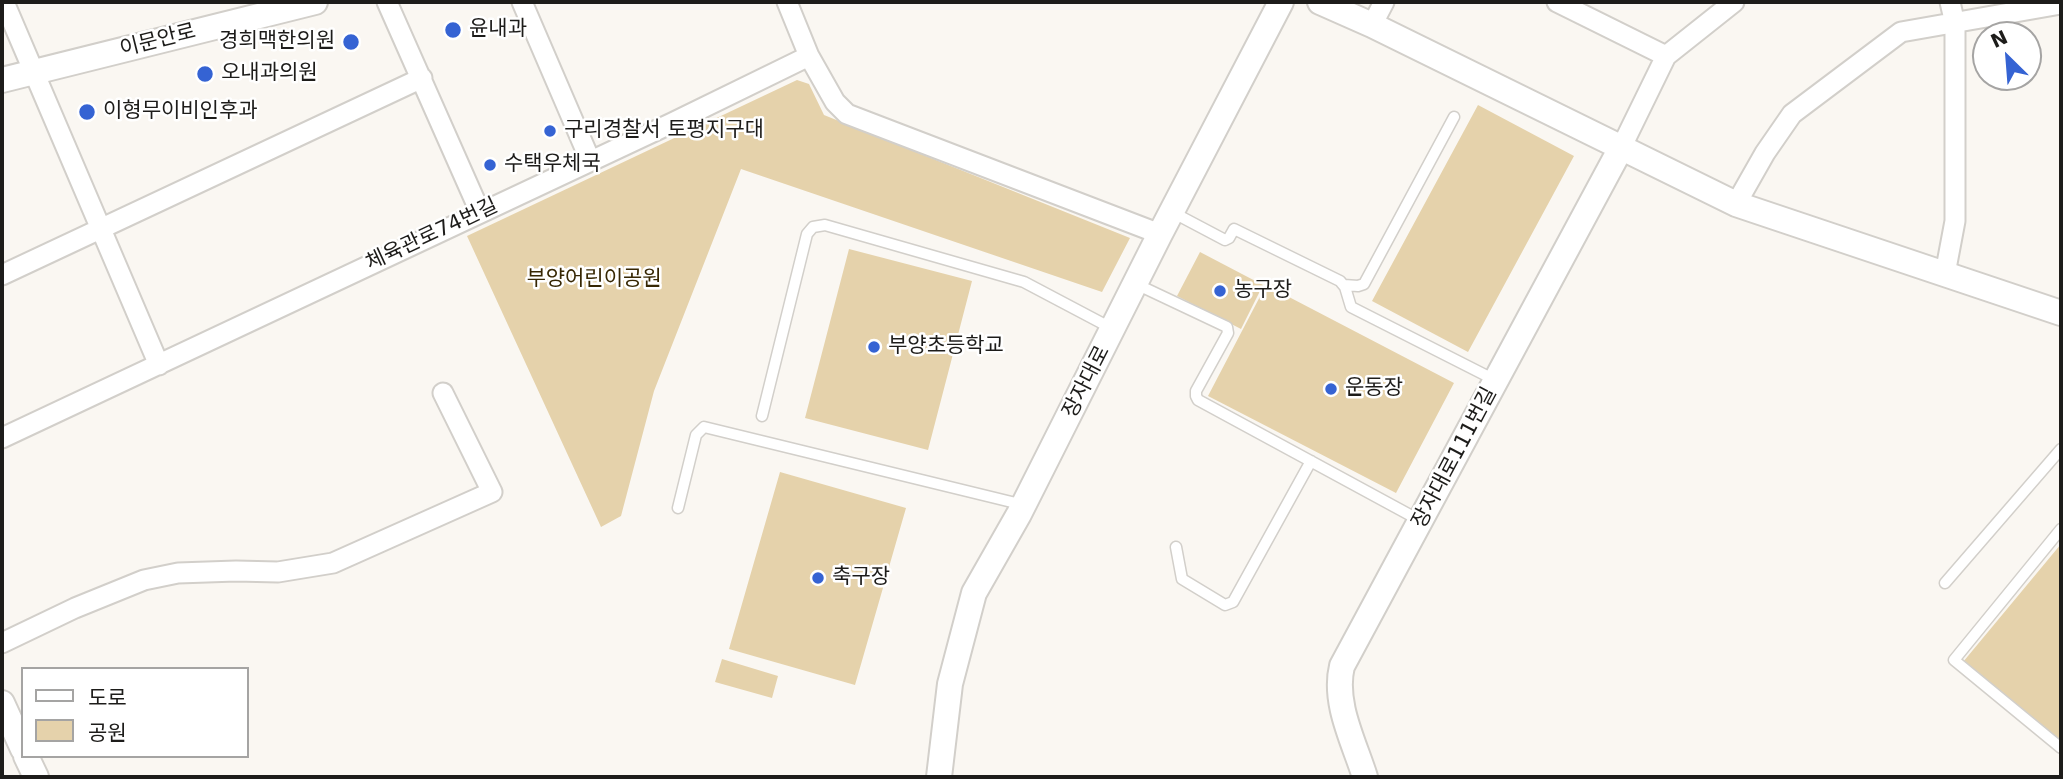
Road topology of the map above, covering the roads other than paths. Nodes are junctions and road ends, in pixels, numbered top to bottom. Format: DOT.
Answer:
graph roads {
  1 [pos="4,2"];
  2 [pos="315,2"];
  3 [pos="387,2"];
  4 [pos="522,2"];
  5 [pos="787,2"];
  6 [pos="1281,2"];
  7 [pos="1320,2"];
  8 [pos="1384,2"];
  9 [pos="1557,2"];
  10 [pos="1950,2"];
  11 [pos="1729,3"];
  12 [pos="2061,4"];
  13 [pos="1955,24"];
  14 [pos="1373,25"];
  15 [pos="809,56"];
  16 [pos="1666,56"];
  17 [pos="35,72"];
  18 [pos="422,78"];
  19 [pos="2,80"];
  20 [pos="1454,117"];
  21 [pos="1622,146"];
  22 [pos="590,160"];
  23 [pos="1736,204"];
  24 [pos="480,212"];
  25 [pos="1171,212"];
  26 [pos="100,229"];
  27 [pos="1160,234"];
  28 [pos="1945,274"];
  29 [pos="2,275"];
  30 [pos="1136,284"];
  31 [pos="1344,285"];
  32 [pos="2061,313"];
  33 [pos="1113,329"];
  34 [pos="159,365"];
  35 [pos="1496,380"];
  36 [pos="443,393"];
  37 [pos="762,416"];
  38 [pos="2,438"];
  39 [pos="2061,449"];
  40 [pos="1311,461"];
  41 [pos="1024,505"];
  42 [pos="678,508"];
  43 [pos="1422,522"];
  44 [pos="2061,529"];
  45 [pos="1176,547"];
  46 [pos="1945,583"];
  47 [pos="2,643"];
  48 [pos="2,704"];
  49 [pos="21,745"];
  50 [pos="2061,748"];
  51 [pos="27,758"];
  52 [pos="36,777"];
  53 [pos="939,777"];
  54 [pos="1365,777"];
  1 -- 17 [label="street"];
  2 -- 17 [label="street, 이문안로"];
  3 -- 18 [label="street"];
  4 -- 22 [label="street"];
  5 -- 15 [label="street"];
  6 -- 25 [label="street, 장자대로"];
  7 -- 14 [label="street"];
  8 -- 14 [label="street"];
  9 -- 16 [label="street"];
  10 -- 13 [label="street"];
  11 -- 16 [label="street"];
  12 -- 13 [label="street"];
  13 -- 23 [label="street"];
  13 -- 28 [label="street"];
  14 -- 21 [label="street"];
  15 -- 22 [label="street, 체육관로74번길"];
  15 -- 27 [label="street"];
  16 -- 21 [label="street"];
  17 -- 19 [label="street, 이문안로"];
  17 -- 26 [label="street"];
  18 -- 24 [label="street"];
  18 -- 26 [label="street"];
  20 -- 31 [label="lane"];
  21 -- 23 [label="street"];
  21 -- 35 [label="street, 장자대로111번길"];
  22 -- 24 [label="street, 체육관로74번길"];
  23 -- 28 [label="street"];
  24 -- 34 [label="street, 체육관로74번길"];
  25 -- 27 [label="street, 장자대로"];
  25 -- 31 [label="lane"];
  26 -- 29 [label="street"];
  26 -- 34 [label="street"];
  27 -- 30 [label="street, 장자대로"];
  28 -- 32 [label="street"];
  30 -- 33 [label="street, 장자대로"];
  30 -- 40 [label="lane"];
  31 -- 35 [label="lane"];
  33 -- 37 [label="lane"];
  33 -- 41 [label="street, 장자대로"];
  34 -- 38 [label="street, 체육관로74번길"];
  35 -- 43 [label="street, 장자대로111번길"];
  36 -- 47 [label="street"];
  39 -- 46 [label="lane"];
  40 -- 43 [label="lane"];
  40 -- 45 [label="lane"];
  41 -- 42 [label="lane"];
  41 -- 53 [label="street, 장자대로"];
  43 -- 54 [label="street, 장자대로111번길"];
  44 -- 50 [label="lane"];
  48 -- 49 [label="street"];
  51 -- 52 [label="street"];
}
